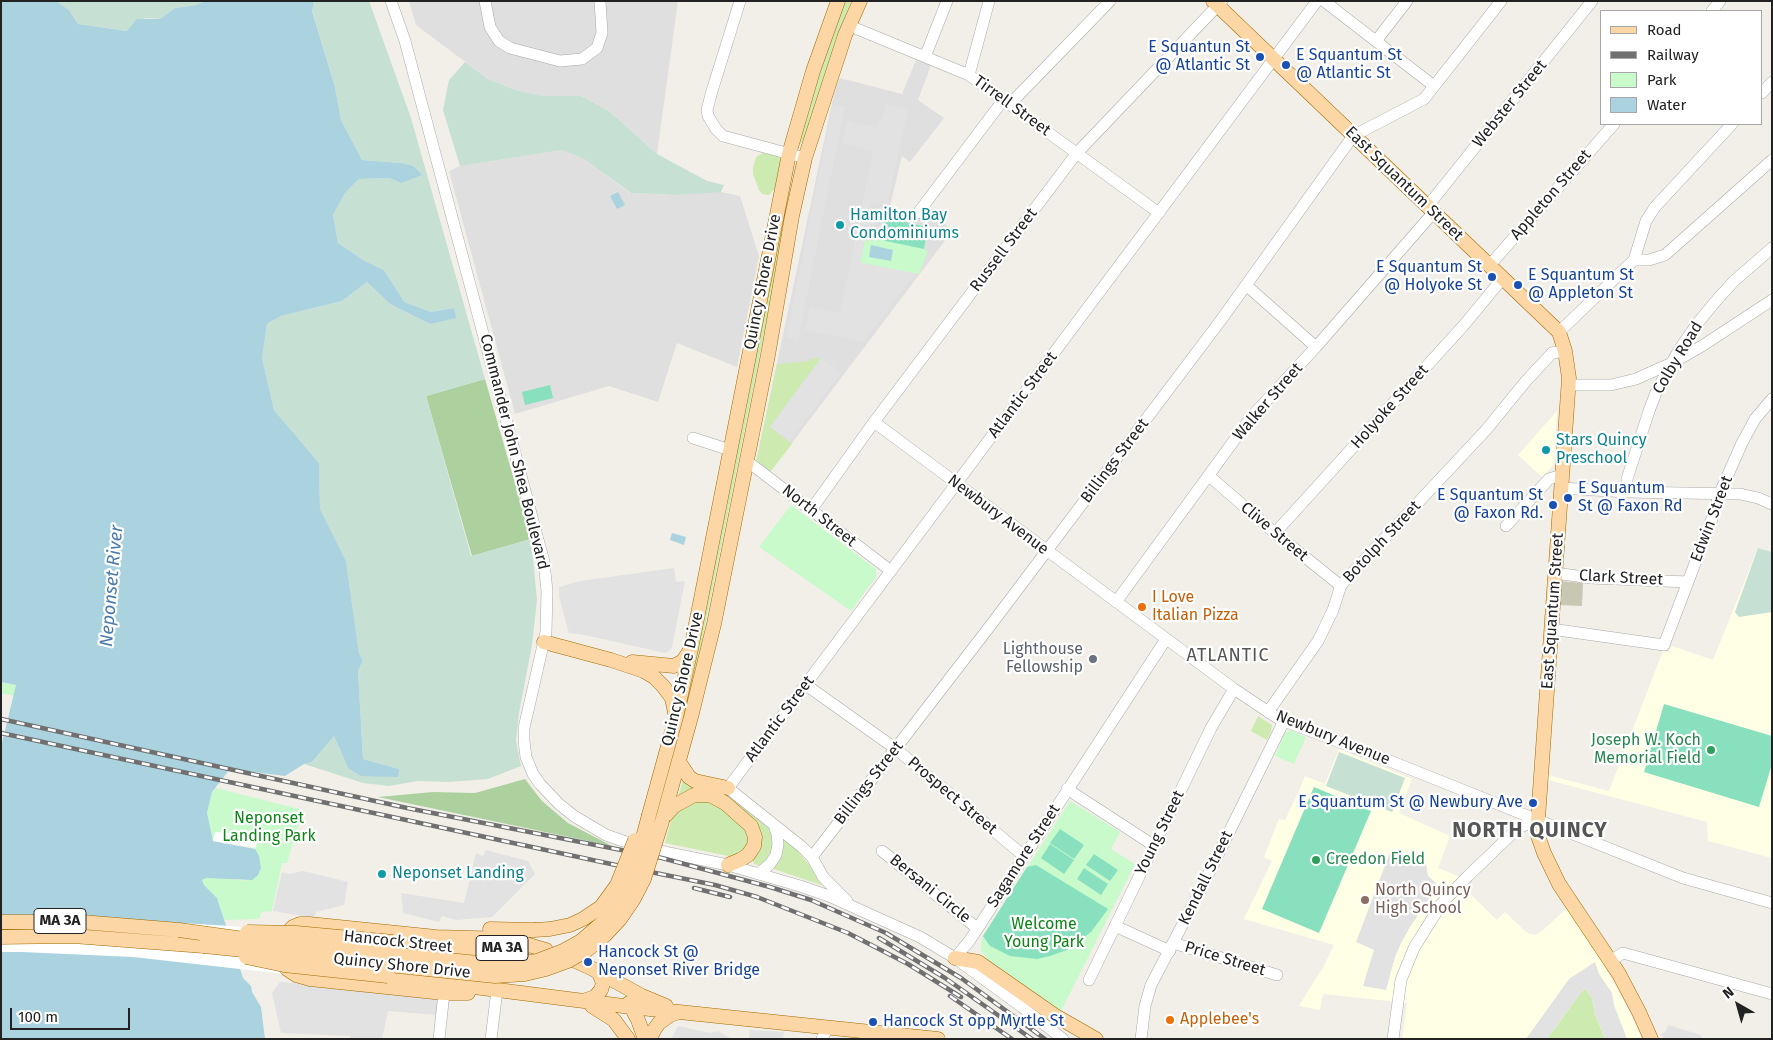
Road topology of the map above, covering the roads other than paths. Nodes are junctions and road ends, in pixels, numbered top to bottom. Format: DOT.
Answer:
graph roads {
  1 [pos="391,1"];
  2 [pos="485,1"];
  3 [pos="600,1"];
  4 [pos="740,1"];
  5 [pos="838,1"];
  6 [pos="860,1"];
  7 [pos="947,1"];
  8 [pos="989,1"];
  9 [pos="1110,1"];
  10 [pos="1317,1"];
  11 [pos="1324,1"];
  12 [pos="1407,1"];
  13 [pos="1501,1"];
  14 [pos="1592,1"];
  15 [pos="1217,3"];
  16 [pos="850,26"];
  17 [pos="1376,41"];
  18 [pos="925,57"];
  19 [pos="1272,60"];
  20 [pos="969,75"];
  21 [pos="1772,82"];
  22 [pos="1434,86"];
  23 [pos="1763,91"];
  24 [pos="1007,102"];
  25 [pos="1613,125"];
  26 [pos="1731,125"];
  27 [pos="1353,136"];
  28 [pos="789,154"];
  29 [pos="1076,154"];
  30 [pos="805,158"];
  31 [pos="1772,160"];
  32 [pos="1430,210"];
  33 [pos="918,213"];
  34 [pos="1159,213"];
  35 [pos="1772,248"];
  36 [pos="1634,260"];
  37 [pos="1489,266"];
  38 [pos="1502,279"];
  39 [pos="1246,285"];
  40 [pos="1772,300"];
  41 [pos="1559,332"];
  42 [pos="1316,347"];
  43 [pos="1565,351"];
  44 [pos="1672,363"];
  45 [pos="1568,385"];
  46 [pos="1772,399"];
  47 [pos="874,422"];
  48 [pos="693,438"];
  49 [pos="730,450"];
  50 [pos="747,461"];
  51 [pos="1209,476"];
  52 [pos="1562,481"];
  53 [pos="956,484"];
  54 [pos="1627,492"];
  55 [pos="1719,495"];
  56 [pos="1772,504"];
  57 [pos="811,510"];
  58 [pos="1506,526"];
  59 [pos="1275,533"];
  60 [pos="1046,551"];
  61 [pos="891,571"];
  62 [pos="1555,573"];
  63 [pos="1688,582"];
  64 [pos="1341,586"];
  65 [pos="1116,602"];
  66 [pos="1551,629"];
  67 [pos="1166,639"];
  68 [pos="544,642"];
  69 [pos="691,649"];
  70 [pos="612,660"];
  71 [pos="806,685"];
  72 [pos="1234,689"];
  73 [pos="1268,712"];
  74 [pos="676,717"];
  75 [pos="1284,721"];
  76 [pos="896,748"];
  77 [pos="679,762"];
  78 [pos="728,788"];
  79 [pos="1067,789"];
  80 [pos="649,815"];
  81 [pos="663,818"];
  82 [pos="1538,820"];
  83 [pos="774,825"];
  84 [pos="1153,845"];
  85 [pos="882,851"];
  86 [pos="1024,856"];
  87 [pos="812,857"];
  88 [pos="728,865"];
  89 [pos="758,874"];
  90 [pos="1772,903"];
  91 [pos="853,906"];
  92 [pos="1,922"];
  93 [pos="1115,926"];
  94 [pos="977,928"];
  95 [pos="179,930"];
  96 [pos="1,937"];
  97 [pos="392,937"];
  98 [pos="204,946"];
  99 [pos="1171,947"];
  100 [pos="954,958"];
  101 [pos="1610,961"];
  102 [pos="602,974"];
  103 [pos="1277,975"];
  104 [pos="1089,980"];
  105 [pos="497,990"];
  106 [pos="444,994"];
  107 [pos="1772,994"];
  108 [pos="580,1001"];
  109 [pos="631,1007"];
  110 [pos="680,1012"];
  111 [pos="695,1014"];
  112 [pos="825,1033"];
  113 [pos="874,1036"];
  114 [pos="439,1039"];
  115 [pos="491,1039"];
  116 [pos="628,1039"];
  117 [pos="645,1039"];
  118 [pos="650,1039"];
  119 [pos="938,1039"];
  120 [pos="1063,1039"];
  121 [pos="1096,1039"];
  122 [pos="1141,1039"];
  123 [pos="1393,1039"];
  124 [pos="1651,1039"];
  1 -- 68 [label="street, Commander John Shea Boulevard"];
  2 -- 3 [label="street"];
  4 -- 28 [label="street"];
  5 -- 28 [label="main road, Quincy Shore Drive"];
  6 -- 16 [label="main road, Quincy Shore Drive"];
  7 -- 18 [label="street"];
  8 -- 20 [label="street"];
  9 -- 24 [label="street"];
  10 -- 19 [label="street, Atlantic Street"];
  11 -- 17 [label="street"];
  12 -- 17 [label="street"];
  13 -- 22 [label="street, Billings Street"];
  14 -- 32 [label="street, Webster Street"];
  15 -- 19 [label="main road, East Squantum Street"];
  15 -- 29 [label="street, Russell Street"];
  16 -- 18 [label="street, Tirrell Street"];
  16 -- 30 [label="main road, Quincy Shore Drive"];
  17 -- 22 [label="street"];
  18 -- 20 [label="street, Tirrell Street"];
  19 -- 27 [label="main road, East Squantum Street"];
  19 -- 34 [label="street, Atlantic Street"];
  20 -- 24 [label="street, Tirrell Street"];
  21 -- 23 [label="street"];
  22 -- 27 [label="street, Billings Street"];
  24 -- 29 [label="street, Tirrell Street"];
  24 -- 33 [label="street"];
  25 -- 37 [label="street, Appleton Street"];
  26 -- 36 [label="street"];
  27 -- 32 [label="main road, East Squantum Street"];
  27 -- 39 [label="street, Billings Street"];
  28 -- 30 [label="street"];
  28 -- 49 [label="main road, Quincy Shore Drive"];
  29 -- 34 [label="street, Tirrell Street"];
  29 -- 47 [label="street, Russell Street"];
  30 -- 50 [label="main road, Quincy Shore Drive"];
  31 -- 36 [label="street"];
  32 -- 37 [label="main road, East Squantum Street"];
  32 -- 42 [label="street, Walker Street"];
  34 -- 53 [label="street, Atlantic Street"];
  35 -- 44 [label="street, Colby Road"];
  36 -- 41 [label="street"];
  37 -- 38 [label="main road, East Squantum Street"];
  38 -- 41 [label="main road, East Squantum Street"];
  38 -- 59 [label="street, Holyoke Street"];
  39 -- 42 [label="street"];
  39 -- 60 [label="street, Billings Street"];
  40 -- 44 [label="street"];
  41 -- 43 [label="main road, East Squantum Street"];
  42 -- 51 [label="street, Walker Street"];
  43 -- 45 [label="main road, East Squantum Street"];
  43 -- 64 [label="street, Botolph Street"];
  44 -- 45 [label="street"];
  44 -- 54 [label="street, Colby Road"];
  45 -- 52 [label="main road, East Squantum Street"];
  46 -- 55 [label="street, Edwin Street"];
  47 -- 53 [label="street, Newbury Avenue"];
  47 -- 57 [label="street, Russell Street"];
  48 -- 49 [label="street"];
  49 -- 69 [label="main road, Quincy Shore Drive"];
  50 -- 57 [label="street, North Street"];
  50 -- 77 [label="main road, Quincy Shore Drive"];
  51 -- 59 [label="street, Clive Street"];
  51 -- 65 [label="street, Walker Street"];
  52 -- 54 [label="street"];
  52 -- 58 [label="street"];
  52 -- 62 [label="main road, East Squantum Street"];
  53 -- 60 [label="street, Newbury Avenue"];
  53 -- 61 [label="street, Atlantic Street"];
  54 -- 55 [label="street"];
  55 -- 56 [label="street"];
  55 -- 63 [label="street, Edwin Street"];
  57 -- 61 [label="street, North Street"];
  59 -- 64 [label="street, Clive Street"];
  60 -- 65 [label="street, Newbury Avenue"];
  60 -- 76 [label="street, Billings Street"];
  61 -- 71 [label="street, Atlantic Street"];
  62 -- 63 [label="street, Clark Street"];
  62 -- 66 [label="main road, East Squantum Street"];
  63 -- 66 [label="street, Edwin Street"];
  64 -- 73 [label="street, Botolph Street"];
  65 -- 67 [label="street, Newbury Avenue"];
  66 -- 82 [label="main road, East Squantum Street"];
  67 -- 72 [label="street, Newbury Avenue"];
  67 -- 79 [label="street, Sagamore Street"];
  68 -- 70 [label="main road"];
  68 -- 88 [label="street, Commander John Shea Boulevard"];
  69 -- 70 [label="main road"];
  69 -- 74 [label="main road, Quincy Shore Drive"];
  70 -- 74 [label="main road"];
  71 -- 76 [label="street, Prospect Street"];
  71 -- 78 [label="street, Atlantic Street"];
  72 -- 73 [label="street, Newbury Avenue"];
  72 -- 84 [label="street, Young Street"];
  73 -- 75 [label="street, Newbury Avenue"];
  74 -- 80 [label="main road, Quincy Shore Drive"];
  75 -- 82 [label="street, Newbury Avenue"];
  75 -- 99 [label="street, Kendall Street"];
  76 -- 86 [label="street, Prospect Street"];
  76 -- 87 [label="street, Billings Street"];
  77 -- 78 [label="main road"];
  77 -- 81 [label="main road, Quincy Shore Drive"];
  78 -- 83 [label="street"];
  79 -- 84 [label="street"];
  79 -- 86 [label="street, Sagamore Street"];
  80 -- 95 [label="main road, Quincy Shore Drive, bridge"];
  80 -- 97 [label="main road, bridge"];
  81 -- 88 [label="main road"];
  81 -- 98 [label="main road, Quincy Shore Drive, bridge"];
  82 -- 90 [label="street, Newbury Avenue"];
  82 -- 101 [label="main road, East Squantum Street"];
  82 -- 123 [label="street"];
  83 -- 87 [label="street"];
  83 -- 89 [label="street"];
  84 -- 93 [label="street, Young Street"];
  85 -- 94 [label="street, Bersani Circle"];
  86 -- 94 [label="street, Sagamore Street"];
  87 -- 91 [label="street"];
  88 -- 89 [label="street, Commander John Shea Boulevard"];
  89 -- 91 [label="street, Commander John Shea Boulevard"];
  91 -- 100 [label="street, Commander John Shea Boulevard"];
  92 -- 95 [label="main road, Hancock Street / MA 3A"];
  93 -- 99 [label="street"];
  93 -- 104 [label="street, Young Street"];
  94 -- 100 [label="street, Sagamore Street"];
  95 -- 97 [label="main road, Hancock Street / MA 3A, bridge"];
  96 -- 98 [label="main road, Hancock Street / MA 3A"];
  97 -- 102 [label="main road, Hancock Street / MA 3A"];
  97 -- 106 [label="main road"];
  98 -- 105 [label="main road, Hancock Street / MA 3A, bridge"];
  99 -- 103 [label="street, Price Street"];
  99 -- 122 [label="street, Kendall Street"];
  100 -- 120 [label="street"];
  100 -- 121 [label="main road"];
  101 -- 107 [label="street"];
  101 -- 124 [label="main road, East Squantum Street"];
  102 -- 108 [label="main road"];
  102 -- 109 [label="main road"];
  102 -- 111 [label="main road, Hancock Street / MA 3A"];
  105 -- 106 [label="main road"];
  105 -- 108 [label="main road, Hancock Street / MA 3A"];
  105 -- 115 [label="street"];
  106 -- 114 [label="street"];
  108 -- 109 [label="main road, Hancock Street / MA 3A"];
  108 -- 116 [label="main road"];
  109 -- 110 [label="main road, Hancock Street / MA 3A"];
  109 -- 117 [label="main road"];
  110 -- 111 [label="main road, Hancock Street / MA 3A"];
  110 -- 118 [label="main road"];
  111 -- 112 [label="main road, Hancock Street / MA 3A"];
  112 -- 113 [label="main road, Hancock Street / MA 3A"];
  113 -- 119 [label="main road, Hancock Street / MA 3A"];
}
